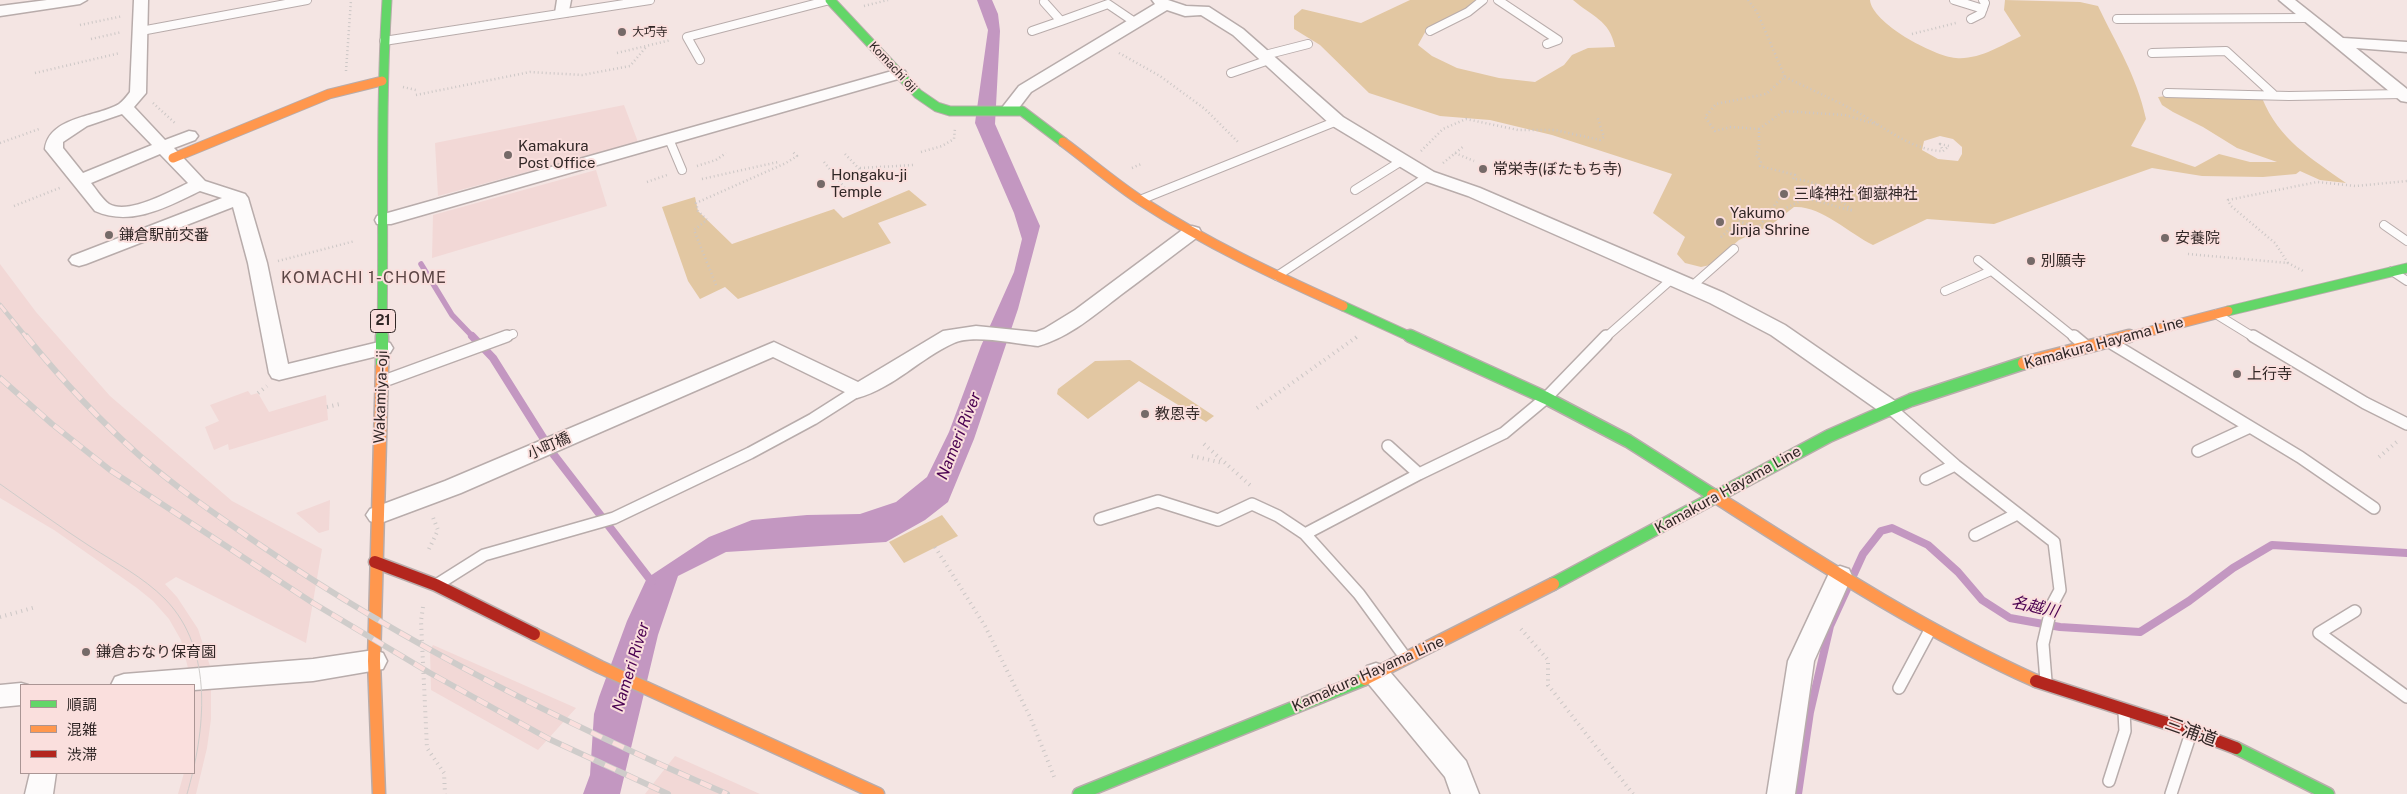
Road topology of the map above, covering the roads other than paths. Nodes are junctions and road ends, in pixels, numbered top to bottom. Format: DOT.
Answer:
graph roads {
  1 [pos="80,0"];
  2 [pos="307,0"];
  3 [pos="387,0"];
  4 [pos="650,0"];
  5 [pos="830,0"];
  6 [pos="1483,0"];
  7 [pos="1498,0"];
  8 [pos="1954,0"];
  9 [pos="1983,0"];
  10 [pos="2286,0"];
  11 [pos="1044,2"];
  12 [pos="1166,2"];
  13 [pos="1202,5"];
  14 [pos="564,6"];
  15 [pos="1983,9"];
  16 [pos="0,11"];
  17 [pos="141,18"];
  18 [pos="2307,18"];
  19 [pos="1971,19"];
  20 [pos="2117,20"];
  21 [pos="1062,21"];
  22 [pos="1136,23"];
  23 [pos="1032,31"];
  24 [pos="1430,31"];
  25 [pos="384,41"];
  26 [pos="2338,42"];
  27 [pos="1308,44"];
  28 [pos="1547,44"];
  29 [pos="2407,47"];
  30 [pos="2152,52"];
  31 [pos="1267,58"];
  32 [pos="700,60"];
  33 [pos="1231,73"];
  34 [pos="899,74"];
  35 [pos="382,81"];
  36 [pos="2167,93"];
  37 [pos="2273,94"];
  38 [pos="2405,95"];
  39 [pos="124,107"];
  40 [pos="1001,109"];
  41 [pos="1337,122"];
  42 [pos="189,136"];
  43 [pos="669,139"];
  44 [pos="167,153"];
  45 [pos="1405,161"];
  46 [pos="682,170"];
  47 [pos="1428,176"];
  48 [pos="79,180"];
  49 [pos="199,185"];
  50 [pos="1355,190"];
  51 [pos="239,198"];
  52 [pos="1140,200"];
  53 [pos="384,220"];
  54 [pos="2384,225"];
  55 [pos="1192,232"];
  56 [pos="2407,241"];
  57 [pos="1734,249"];
  58 [pos="80,260"];
  59 [pos="1978,260"];
  60 [pos="2407,268"];
  61 [pos="1991,271"];
  62 [pos="2392,271"];
  63 [pos="1277,276"];
  64 [pos="1673,278"];
  65 [pos="2407,281"];
  66 [pos="1692,286"];
  67 [pos="1945,292"];
  68 [pos="2216,314"];
  69 [pos="513,334"];
  70 [pos="2108,341"];
  71 [pos="2086,346"];
  72 [pos="383,348"];
  73 [pos="381,382"];
  74 [pos="857,391"];
  75 [pos="1546,398"];
  76 [pos="1890,408"];
  77 [pos="2407,424"];
  78 [pos="2250,428"];
  79 [pos="1388,446"];
  80 [pos="2198,451"];
  81 [pos="1955,465"];
  82 [pos="1419,474"];
  83 [pos="1926,479"];
  84 [pos="1717,496"];
  85 [pos="2374,508"];
  86 [pos="2017,514"];
  87 [pos="378,515"];
  88 [pos="1100,519"];
  89 [pos="1305,534"];
  90 [pos="1975,535"];
  91 [pos="375,562"];
  92 [pos="1841,577"];
  93 [pos="436,585"];
  94 [pos="2355,611"];
  95 [pos="1931,628"];
  96 [pos="1406,659"];
  97 [pos="374,662"];
  98 [pos="1376,674"];
  99 [pos="137,684"];
  100 [pos="2046,685"];
  101 [pos="1898,688"];
  102 [pos="20,694"];
  103 [pos="0,696"];
  104 [pos="2407,697"];
  105 [pos="2124,709"];
  106 [pos="2191,731"];
  107 [pos="43,774"];
  108 [pos="2109,781"];
  109 [pos="1787,792"];
  110 [pos="39,794"];
  111 [pos="379,794"];
  112 [pos="878,794"];
  113 [pos="1079,794"];
  114 [pos="1465,794"];
  115 [pos="2171,794"];
  116 [pos="2328,794"];
  1 -- 16 [label="street"];
  2 -- 17 [label="lane"];
  3 -- 25 [label="main road, Wakamiya-oji / 21"];
  4 -- 14 [label="lane"];
  5 -- 32 [label="lane"];
  5 -- 34 [label="main road, Komachi ōji"];
  6 -- 24 [label="lane"];
  7 -- 28 [label="lane"];
  8 -- 15 [label="lane"];
  9 -- 15 [label="lane"];
  10 -- 18 [label="street"];
  11 -- 21 [label="lane"];
  12 -- 13 [label="street"];
  12 -- 22 [label="street"];
  13 -- 31 [label="street"];
  14 -- 25 [label="lane"];
  15 -- 19 [label="lane"];
  17 -- 39 [label="street"];
  18 -- 20 [label="lane"];
  18 -- 26 [label="street"];
  21 -- 22 [label="lane"];
  21 -- 23 [label="lane"];
  22 -- 40 [label="street"];
  25 -- 35 [label="main road, Wakamiya-oji / 21"];
  26 -- 29 [label="street"];
  26 -- 38 [label="street"];
  27 -- 31 [label="lane"];
  30 -- 37 [label="lane"];
  31 -- 33 [label="lane"];
  31 -- 41 [label="street"];
  34 -- 40 [label="main road, Komachi ōji"];
  34 -- 43 [label="street"];
  35 -- 44 [label="main road"];
  35 -- 53 [label="main road, Wakamiya-oji / 21"];
  36 -- 37 [label="lane"];
  37 -- 38 [label="lane"];
  39 -- 44 [label="street"];
  39 -- 48 [label="street"];
  40 -- 52 [label="main road, 三浦道"];
  41 -- 45 [label="street"];
  41 -- 52 [label="lane"];
  42 -- 44 [label="street"];
  43 -- 46 [label="lane"];
  43 -- 53 [label="street"];
  44 -- 48 [label="street"];
  44 -- 49 [label="street"];
  45 -- 47 [label="street"];
  45 -- 50 [label="lane"];
  47 -- 63 [label="lane"];
  47 -- 64 [label="street"];
  48 -- 49 [label="street"];
  49 -- 51 [label="street"];
  51 -- 58 [label="street"];
  51 -- 72 [label="street"];
  52 -- 55 [label="main road, 三浦道"];
  53 -- 72 [label="main road, Wakamiya-oji / 21"];
  54 -- 56 [label="lane"];
  55 -- 63 [label="main road, 三浦道"];
  55 -- 74 [label="street"];
  57 -- 66 [label="lane"];
  59 -- 61 [label="lane"];
  60 -- 62 [label="main road, Kamakura Hayama Line"];
  61 -- 67 [label="lane"];
  61 -- 71 [label="lane"];
  62 -- 65 [label="lane"];
  62 -- 68 [label="main road, Kamakura Hayama Line"];
  63 -- 75 [label="main road, 三浦道"];
  64 -- 66 [label="street"];
  64 -- 75 [label="lane"];
  66 -- 76 [label="street"];
  68 -- 70 [label="main road, Kamakura Hayama Line"];
  68 -- 77 [label="lane"];
  69 -- 73 [label="lane"];
  70 -- 71 [label="main road, Kamakura Hayama Line"];
  70 -- 78 [label="lane"];
  71 -- 76 [label="main road, Kamakura Hayama Line"];
  72 -- 73 [label="main road, Wakamiya-oji / 21"];
  73 -- 87 [label="main road, Wakamiya-oji / 21"];
  74 -- 87 [label="street, 小町橋"];
  74 -- 93 [label="lane"];
  75 -- 82 [label="lane"];
  75 -- 84 [label="main road, 三浦道"];
  76 -- 81 [label="lane"];
  76 -- 84 [label="main road, Kamakura Hayama Line"];
  78 -- 80 [label="lane"];
  78 -- 85 [label="lane"];
  79 -- 82 [label="lane"];
  81 -- 83 [label="lane"];
  81 -- 86 [label="lane"];
  82 -- 89 [label="lane"];
  84 -- 92 [label="main road, 三浦道"];
  84 -- 96 [label="main road, Kamakura Hayama Line"];
  86 -- 90 [label="lane"];
  86 -- 100 [label="lane"];
  87 -- 91 [label="main road, Wakamiya-oji / 21"];
  88 -- 89 [label="lane"];
  89 -- 96 [label="lane"];
  91 -- 93 [label="main road"];
  91 -- 97 [label="main road, Wakamiya-oji / 21"];
  92 -- 95 [label="main road, 三浦道"];
  92 -- 109 [label="street"];
  93 -- 112 [label="main road"];
  94 -- 104 [label="lane"];
  95 -- 100 [label="main road, 三浦道"];
  95 -- 101 [label="lane"];
  96 -- 98 [label="main road, Kamakura Hayama Line"];
  97 -- 99 [label="street"];
  97 -- 111 [label="main road, Wakamiya-oji / 21"];
  98 -- 113 [label="main road, Kamakura Hayama Line"];
  98 -- 114 [label="street"];
  100 -- 105 [label="main road, 三浦道"];
  102 -- 103 [label="street"];
  105 -- 106 [label="main road, 三浦道"];
  105 -- 108 [label="lane"];
  106 -- 115 [label="lane"];
  106 -- 116 [label="main road, 三浦道"];
  107 -- 110 [label="street"];
}
